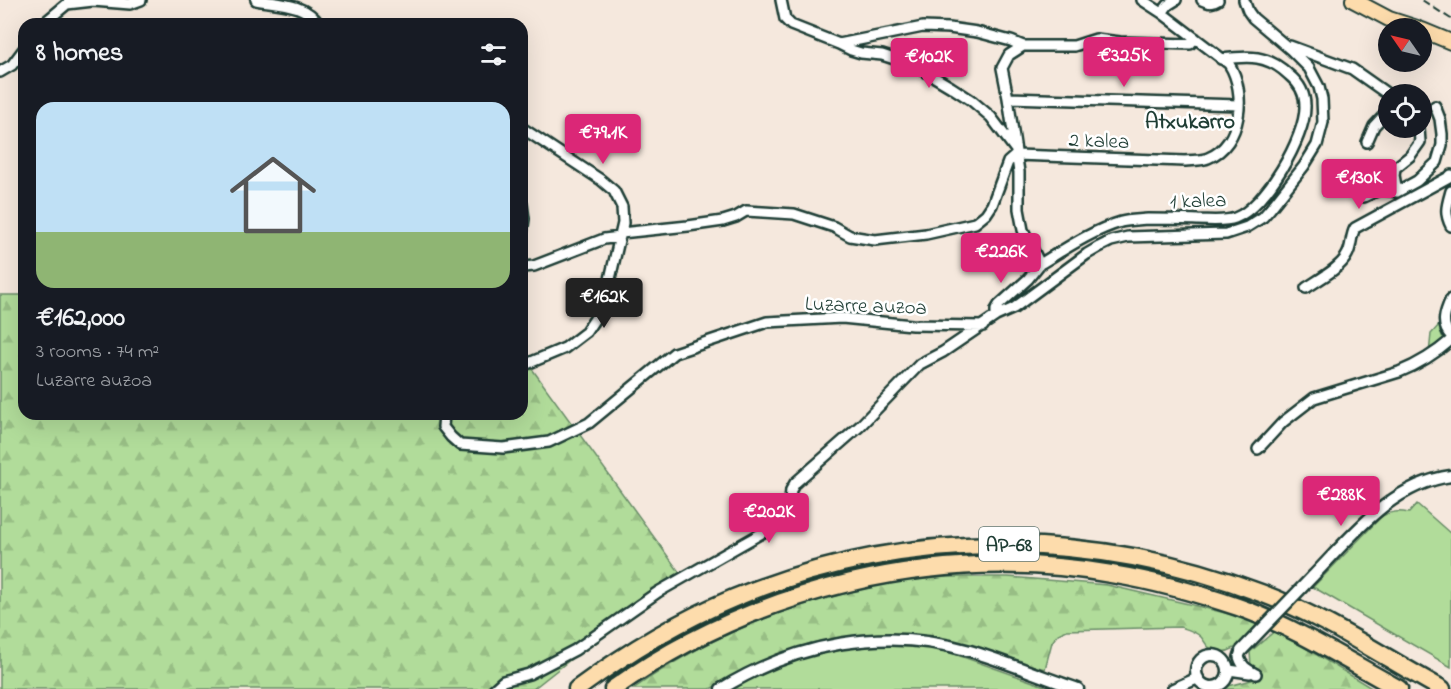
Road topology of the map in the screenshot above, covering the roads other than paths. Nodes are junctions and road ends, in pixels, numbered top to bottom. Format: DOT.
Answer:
graph roads {
  1 [pos="141,0"];
  2 [pos="256,0"];
  3 [pos="781,0"];
  4 [pos="1142,0"];
  5 [pos="1176,0"];
  6 [pos="1202,0"];
  7 [pos="1218,0"];
  8 [pos="1244,0"];
  9 [pos="1353,0"];
  10 [pos="1162,13"];
  11 [pos="50,18"];
  12 [pos="314,18"];
  13 [pos="1387,18"];
  14 [pos="1432,34"];
  15 [pos="1195,38"];
  16 [pos="1281,42"];
  17 [pos="1451,42"];
  18 [pos="839,44"];
  19 [pos="1023,46"];
  20 [pos="18,57"];
  21 [pos="1221,58"];
  22 [pos="0,72"];
  23 [pos="1378,87"];
  24 [pos="1008,98"];
  25 [pos="1239,105"];
  26 [pos="1435,106"];
  27 [pos="1378,122"];
  28 [pos="528,132"];
  29 [pos="1420,138"];
  30 [pos="1367,142"];
  31 [pos="1016,152"];
  32 [pos="1450,177"];
  33 [pos="1417,181"];
  34 [pos="1451,191"];
  35 [pos="1397,192"];
  36 [pos="1364,197"];
  37 [pos="1451,226"];
  38 [pos="620,235"];
  39 [pos="1040,264"];
  40 [pos="528,267"];
  41 [pos="1306,288"];
  42 [pos="1451,299"];
  43 [pos="996,316"];
  44 [pos="983,326"];
  45 [pos="1451,338"];
  46 [pos="528,363"];
  47 [pos="444,420"];
  48 [pos="1258,449"];
  49 [pos="1451,476"];
  50 [pos="1241,651"];
  51 [pos="1227,666"];
  52 [pos="1198,678"];
  53 [pos="494,689"];
  54 [pos="578,689"];
  55 [pos="613,689"];
  56 [pos="721,689"];
  57 [pos="1078,689"];
  58 [pos="1173,689"];
  59 [pos="1399,689"];
  60 [pos="1442,689"];
  1 -- 11 [label="street"];
  2 -- 12 [label="street"];
  3 -- 18 [label="street"];
  4 -- 10 [label="street, 2 kalea"];
  5 -- 10 [label="street"];
  6 -- 7 [label="street"];
  8 -- 16 [label="street"];
  9 -- 13 [label="main road"];
  10 -- 15 [label="street, 2 kalea"];
  14 -- 17 [label="main road"];
  15 -- 19 [label="street"];
  15 -- 21 [label="street, 2 kalea"];
  16 -- 23 [label="street"];
  16 -- 43 [label="street"];
  18 -- 19 [label="street"];
  18 -- 31 [label="street"];
  19 -- 24 [label="street"];
  20 -- 22 [label="street"];
  21 -- 25 [label="street, 2 kalea"];
  21 -- 39 [label="street, 1 kalea"];
  24 -- 25 [label="street"];
  24 -- 31 [label="street"];
  25 -- 31 [label="street, 2 kalea"];
  26 -- 33 [label="street"];
  27 -- 30 [label="street"];
  28 -- 38 [label="street"];
  29 -- 35 [label="street"];
  31 -- 38 [label="street"];
  31 -- 39 [label="street"];
  32 -- 33 [label="street"];
  32 -- 41 [label="street"];
  33 -- 35 [label="street"];
  34 -- 37 [label="street"];
  35 -- 36 [label="street"];
  38 -- 40 [label="street"];
  38 -- 46 [label="street"];
  39 -- 43 [label="street, 1 kalea"];
  42 -- 45 [label="street"];
  43 -- 44 [label="street"];
  44 -- 47 [label="street, Luzarre auzoa"];
  44 -- 53 [label="street"];
  45 -- 48 [label="street"];
  49 -- 50 [label="street, bridge"];
  50 -- 51 [label="street"];
  50 -- 51 [label="street"];
  51 -- 52 [label="street"];
  51 -- 52 [label="street"];
  52 -- 58 [label="street"];
  54 -- 60 [label="highway, AP-68"];
  55 -- 59 [label="highway, AP-68"];
  56 -- 57 [label="street"];
}
